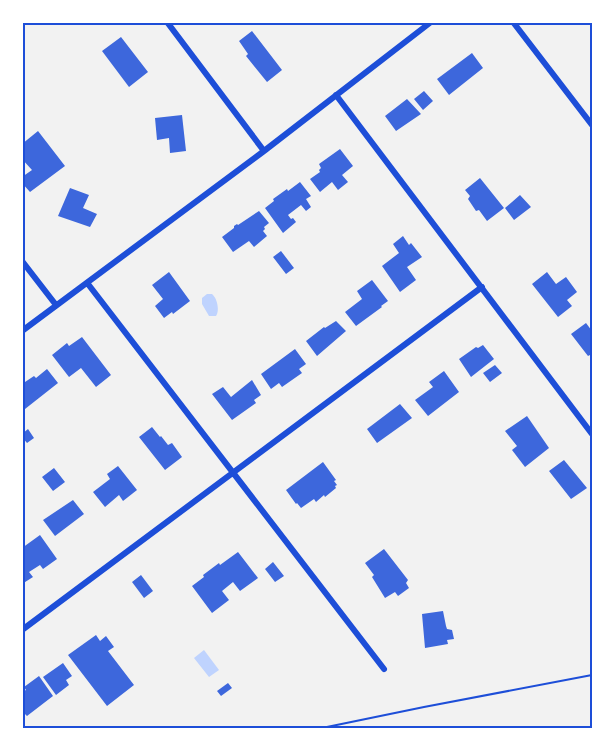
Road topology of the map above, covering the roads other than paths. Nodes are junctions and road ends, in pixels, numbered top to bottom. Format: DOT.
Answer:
graph roads {
  1 [pos="167,22"];
  2 [pos="431,22"];
  3 [pos="513,22"];
  4 [pos="336,94"];
  5 [pos="592,125"];
  6 [pos="264,151"];
  7 [pos="22,261"];
  8 [pos="88,284"];
  9 [pos="482,287"];
  10 [pos="56,305"];
  11 [pos="22,331"];
  12 [pos="592,434"];
  13 [pos="233,472"];
  14 [pos="22,630"];
  15 [pos="384,669"];
  1 -- 6 [label="street"];
  2 -- 4 [label="street"];
  3 -- 5 [label="street"];
  4 -- 6 [label="street"];
  4 -- 9 [label="street"];
  6 -- 8 [label="street"];
  7 -- 10 [label="street"];
  8 -- 10 [label="street"];
  8 -- 13 [label="street"];
  9 -- 12 [label="street"];
  9 -- 13 [label="street"];
  10 -- 11 [label="street"];
  13 -- 14 [label="street"];
  13 -- 15 [label="street"];
}
